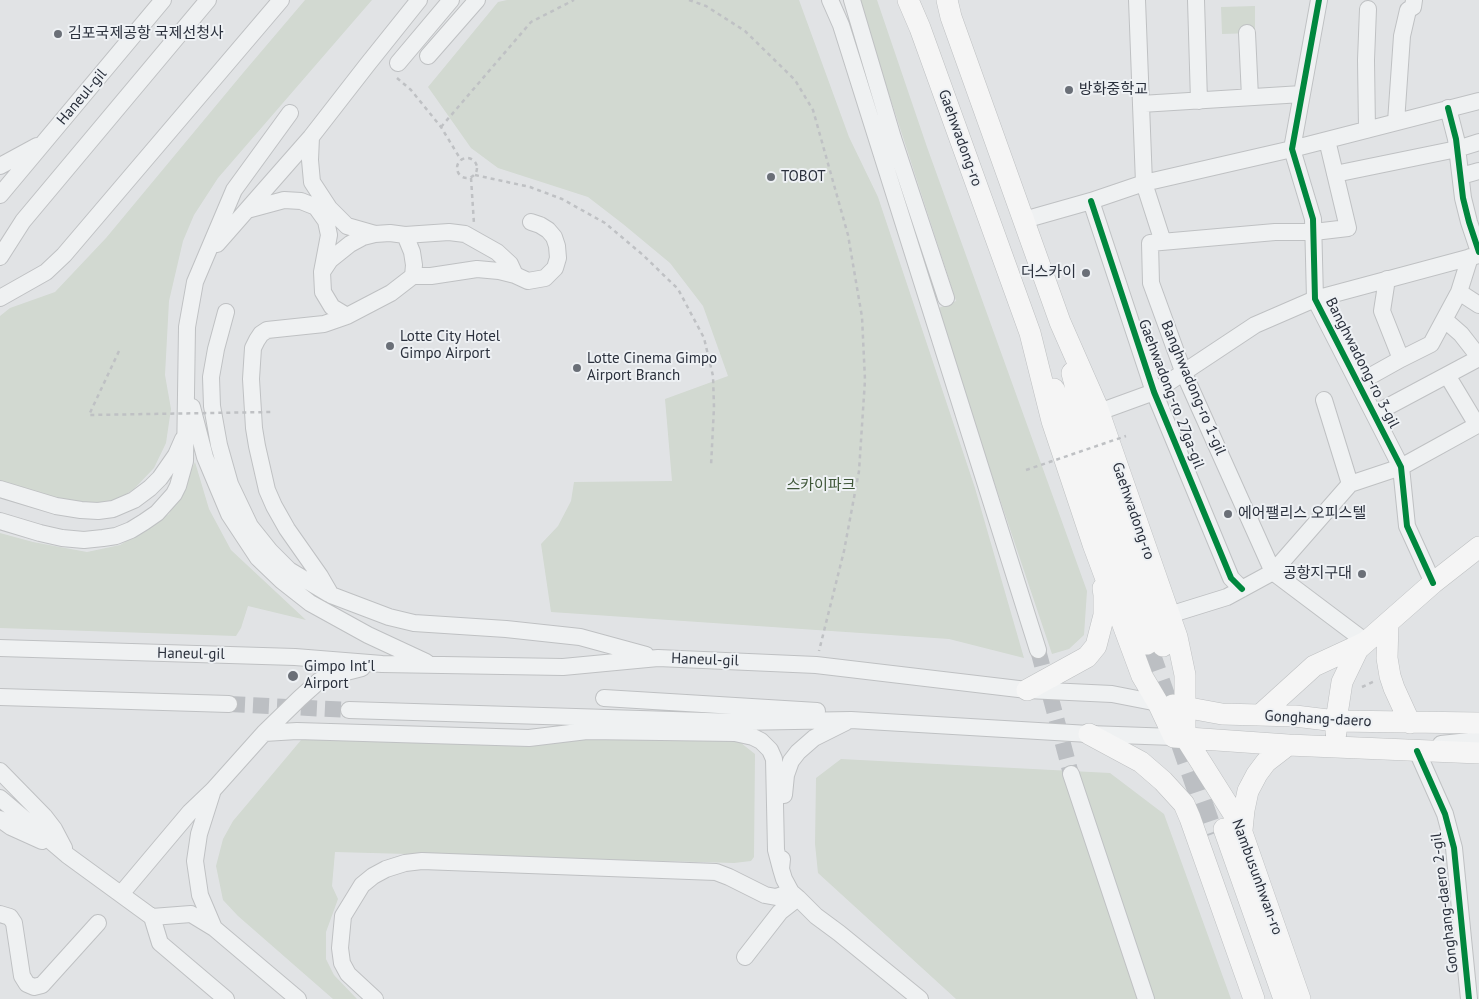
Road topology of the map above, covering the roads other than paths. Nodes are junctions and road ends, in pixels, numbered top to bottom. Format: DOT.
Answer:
graph roads {
  1 [pos="163,0"];
  2 [pos="208,0"];
  3 [pos="281,0"];
  4 [pos="419,0"];
  5 [pos="451,0"];
  6 [pos="477,0"];
  7 [pos="832,0"];
  8 [pos="852,0"];
  9 [pos="908,0"];
  10 [pos="913,0"];
  11 [pos="1138,0"];
  12 [pos="1196,0"];
  13 [pos="1319,0"];
  14 [pos="1414,0"];
  15 [pos="947,6"];
  16 [pos="1368,9"];
  17 [pos="920,28"];
  18 [pos="1247,33"];
  19 [pos="428,56"];
  20 [pos="395,68"];
  21 [pos="1302,94"];
  22 [pos="1250,97"];
  23 [pos="1199,100"];
  24 [pos="1479,101"];
  25 [pos="1141,104"];
  26 [pos="1448,108"];
  27 [pos="290,113"];
  28 [pos="1396,122"];
  29 [pos="1367,130"];
  30 [pos="311,137"];
  31 [pos="1327,140"];
  32 [pos="1479,142"];
  33 [pos="44,143"];
  34 [pos="1292,149"];
  35 [pos="1457,149"];
  36 [pos="0,166"];
  37 [pos="1479,171"];
  38 [pos="1335,174"];
  39 [pos="1461,176"];
  40 [pos="1144,183"];
  41 [pos="0,195"];
  42 [pos="1091,201"];
  43 [pos="247,210"];
  44 [pos="1024,220"];
  45 [pos="531,222"];
  46 [pos="1314,232"];
  47 [pos="375,234"];
  48 [pos="405,235"];
  49 [pos="1163,242"];
  50 [pos="209,253"];
  51 [pos="1476,254"];
  52 [pos="0,257"];
  53 [pos="322,272"];
  54 [pos="515,275"];
  55 [pos="413,276"];
  56 [pos="1387,280"];
  57 [pos="1459,292"];
  58 [pos="0,298"];
  59 [pos="946,298"];
  60 [pos="1315,299"];
  61 [pos="1479,306"];
  62 [pos="226,312"];
  63 [pos="347,316"];
  64 [pos="1445,320"];
  65 [pos="1060,322"];
  66 [pos="1030,334"];
  67 [pos="1479,358"];
  68 [pos="1401,359"];
  69 [pos="1183,371"];
  70 [pos="1447,375"];
  71 [pos="185,382"];
  72 [pos="1358,384"];
  73 [pos="1154,392"];
  74 [pos="1324,400"];
  75 [pos="1099,412"];
  76 [pos="1374,414"];
  77 [pos="1478,425"];
  78 [pos="186,432"];
  79 [pos="1401,468"];
  80 [pos="1350,484"];
  81 [pos="0,489"];
  82 [pos="0,521"];
  83 [pos="1092,544"];
  84 [pos="1479,547"];
  85 [pos="1273,572"];
  86 [pos="1433,583"];
  87 [pos="1242,589"];
  88 [pos="331,595"];
  89 [pos="1169,615"];
  90 [pos="1388,623"];
  91 [pos="1366,642"];
  92 [pos="1155,646"];
  93 [pos="0,648"];
  94 [pos="1038,650"];
  95 [pos="658,658"];
  96 [pos="382,664"];
  97 [pos="433,664"];
  98 [pos="1027,690"];
  99 [pos="0,697"];
  100 [pos="604,698"];
  101 [pos="1158,703"];
  102 [pos="229,704"];
  103 [pos="1186,706"];
  104 [pos="349,710"];
  105 [pos="1260,715"];
  106 [pos="851,720"];
  107 [pos="1336,721"];
  108 [pos="1410,723"];
  109 [pos="1479,723"];
  110 [pos="264,733"];
  111 [pos="1089,734"];
  112 [pos="1179,737"];
  113 [pos="1479,740"];
  114 [pos="1288,745"];
  115 [pos="1336,746"];
  116 [pos="1407,750"];
  117 [pos="1479,753"];
  118 [pos="0,771"];
  119 [pos="1071,774"];
  120 [pos="213,790"];
  121 [pos="0,798"];
  122 [pos="0,819"];
  123 [pos="1223,831"];
  124 [pos="62,851"];
  125 [pos="781,869"];
  126 [pos="121,894"];
  127 [pos="795,895"];
  128 [pos="0,914"];
  129 [pos="152,917"];
  130 [pos="98,923"];
  131 [pos="214,928"];
  132 [pos="1464,954"];
  133 [pos="745,957"];
  134 [pos="1479,972"];
  135 [pos="222,996"];
  136 [pos="298,999"];
  137 [pos="375,999"];
  138 [pos="920,999"];
  139 [pos="1146,999"];
  140 [pos="1254,999"];
  141 [pos="1270,999"];
  142 [pos="1284,999"];
  143 [pos="1300,999"];
  144 [pos="1469,999"];
  1 -- 33 [label="street, Haneul-gil"];
  2 -- 52 [label="street"];
  3 -- 58 [label="street"];
  4 -- 30 [label="street"];
  5 -- 20 [label="street"];
  6 -- 19 [label="street"];
  7 -- 94 [label="street"];
  8 -- 59 [label="street"];
  9 -- 17 [label="main road, Gaehwadong-ro"];
  10 -- 17 [label="main road, Gaehwadong-ro"];
  11 -- 25 [label="street"];
  12 -- 23 [label="street"];
  13 -- 21 [label="street, Banghwadong-ro 3-gil"];
  14 -- 28 [label="street"];
  15 -- 44 [label="main road, Gaehwadong-ro"];
  16 -- 29 [label="street"];
  17 -- 66 [label="main road, Gaehwadong-ro"];
  18 -- 22 [label="street"];
  21 -- 22 [label="street"];
  21 -- 34 [label="street, Banghwadong-ro 3-gil"];
  22 -- 23 [label="street"];
  23 -- 25 [label="street"];
  24 -- 26 [label="street"];
  25 -- 40 [label="street"];
  26 -- 28 [label="street"];
  26 -- 35 [label="street"];
  27 -- 50 [label="street"];
  28 -- 29 [label="street"];
  29 -- 31 [label="street"];
  30 -- 43 [label="street"];
  30 -- 47 [label="street"];
  31 -- 34 [label="street"];
  31 -- 38 [label="street"];
  32 -- 35 [label="street"];
  33 -- 36 [label="street"];
  33 -- 41 [label="street, Haneul-gil"];
  34 -- 40 [label="street"];
  34 -- 46 [label="street, Banghwadong-ro 3-gil"];
  35 -- 38 [label="street"];
  35 -- 39 [label="street"];
  37 -- 39 [label="street"];
  38 -- 46 [label="street"];
  39 -- 51 [label="street"];
  40 -- 42 [label="street"];
  40 -- 49 [label="street"];
  42 -- 44 [label="street"];
  42 -- 73 [label="street, Gaehwadong-ro 27ga-gil"];
  43 -- 50 [label="street"];
  43 -- 53 [label="street"];
  44 -- 65 [label="main road, Gaehwadong-ro"];
  45 -- 54 [label="street"];
  46 -- 49 [label="street"];
  46 -- 60 [label="street, Banghwadong-ro 3-gil"];
  47 -- 48 [label="street"];
  47 -- 53 [label="street"];
  48 -- 54 [label="street"];
  48 -- 55 [label="street"];
  49 -- 69 [label="street, Banghwadong-ro 1-gil"];
  50 -- 71 [label="street"];
  51 -- 56 [label="street"];
  51 -- 57 [label="street, Banghwadong-ro 3-gil"];
  53 -- 63 [label="street"];
  54 -- 55 [label="street"];
  55 -- 63 [label="street"];
  56 -- 60 [label="street"];
  56 -- 68 [label="street"];
  57 -- 61 [label="street"];
  57 -- 64 [label="street, Banghwadong-ro 3-gil"];
  60 -- 69 [label="street"];
  60 -- 72 [label="street, Banghwadong-ro 3-gil"];
  62 -- 88 [label="street"];
  63 -- 88 [label="street"];
  64 -- 67 [label="street"];
  64 -- 68 [label="street, Banghwadong-ro 3-gil"];
  65 -- 75 [label="main road, Gaehwadong-ro"];
  65 -- 92 [label="main road, Gaehwadong-ro"];
  66 -- 83 [label="main road, Gaehwadong-ro"];
  66 -- 92 [label="main road, Gaehwadong-ro"];
  67 -- 70 [label="street"];
  68 -- 72 [label="street, Banghwadong-ro 3-gil"];
  69 -- 73 [label="street"];
  69 -- 85 [label="street, Banghwadong-ro 1-gil"];
  70 -- 76 [label="street"];
  70 -- 77 [label="street"];
  71 -- 78 [label="street"];
  71 -- 97 [label="street"];
  72 -- 76 [label="street, Banghwadong-ro 3-gil"];
  73 -- 75 [label="street"];
  73 -- 87 [label="street, Gaehwadong-ro 27ga-gil"];
  74 -- 80 [label="street"];
  75 -- 89 [label="main road, Gaehwadong-ro"];
  76 -- 79 [label="street, Banghwadong-ro 3-gil"];
  77 -- 79 [label="street"];
  78 -- 81 [label="street"];
  78 -- 82 [label="street"];
  79 -- 80 [label="street"];
  79 -- 86 [label="street, Banghwadong-ro 3-gil"];
  80 -- 85 [label="street"];
  83 -- 92 [label="main road, Gaehwadong-ro"];
  83 -- 98 [label="main road"];
  84 -- 86 [label="main road"];
  85 -- 87 [label="street"];
  85 -- 91 [label="street, Banghwadong-ro 1-gil"];
  86 -- 90 [label="main road"];
  87 -- 89 [label="street"];
  88 -- 95 [label="street"];
  89 -- 92 [label="main road, Gaehwadong-ro"];
  90 -- 91 [label="main road"];
  90 -- 108 [label="main road"];
  91 -- 105 [label="main road"];
  91 -- 107 [label="main road"];
  92 -- 101 [label="main road, Gaehwadong-ro"];
  92 -- 103 [label="main road, Gaehwadong-ro"];
  93 -- 96 [label="street, Haneul-gil"];
  95 -- 97 [label="street, Haneul-gil"];
  95 -- 98 [label="street, Haneul-gil"];
  96 -- 97 [label="street, Haneul-gil"];
  96 -- 110 [label="street, Haneul-gil"];
  98 -- 101 [label="street, Haneul-gil"];
  99 -- 102 [label="street"];
  100 -- 106 [label="street"];
  101 -- 103 [label="main road, Gonghang-daero"];
  101 -- 112 [label="main road, Nambusunhwan-ro"];
  103 -- 105 [label="main road, Gonghang-daero"];
  103 -- 112 [label="main road"];
  104 -- 106 [label="street"];
  105 -- 107 [label="main road, Gonghang-daero"];
  106 -- 111 [label="street"];
  106 -- 125 [label="street"];
  107 -- 108 [label="main road, Gonghang-daero"];
  107 -- 115 [label="main road"];
  108 -- 109 [label="main road, Gonghang-daero"];
  110 -- 120 [label="street, Haneul-gil"];
  110 -- 125 [label="street"];
  111 -- 112 [label="street"];
  111 -- 123 [label="main road"];
  112 -- 114 [label="main road, Gonghang-daero"];
  112 -- 123 [label="main road, Nambusunhwan-ro"];
  113 -- 116 [label="street"];
  114 -- 115 [label="main road, Gonghang-daero"];
  114 -- 123 [label="main road"];
  115 -- 116 [label="main road, Gonghang-daero"];
  116 -- 117 [label="main road, Gonghang-daero"];
  116 -- 132 [label="street, Gonghang-daero 2-gil"];
  118 -- 124 [label="street"];
  119 -- 139 [label="street"];
  120 -- 126 [label="street, Haneul-gil"];
  120 -- 131 [label="street, Haneul-gil"];
  121 -- 124 [label="street"];
  122 -- 124 [label="street"];
  123 -- 140 [label="main road, Nambusunhwan-ro"];
  123 -- 141 [label="main road, Nambusunhwan-ro"];
  123 -- 142 [label="main road, Nambusunhwan-ro"];
  123 -- 143 [label="main road, Nambusunhwan-ro"];
  124 -- 126 [label="street"];
  125 -- 127 [label="street"];
  126 -- 129 [label="street"];
  127 -- 133 [label="street"];
  127 -- 137 [label="street"];
  127 -- 138 [label="street"];
  128 -- 130 [label="street"];
  129 -- 131 [label="street, Haneul-gil"];
  129 -- 135 [label="street"];
  131 -- 136 [label="street, Haneul-gil"];
  132 -- 134 [label="street"];
  132 -- 144 [label="street, Gonghang-daero 2-gil"];
}
